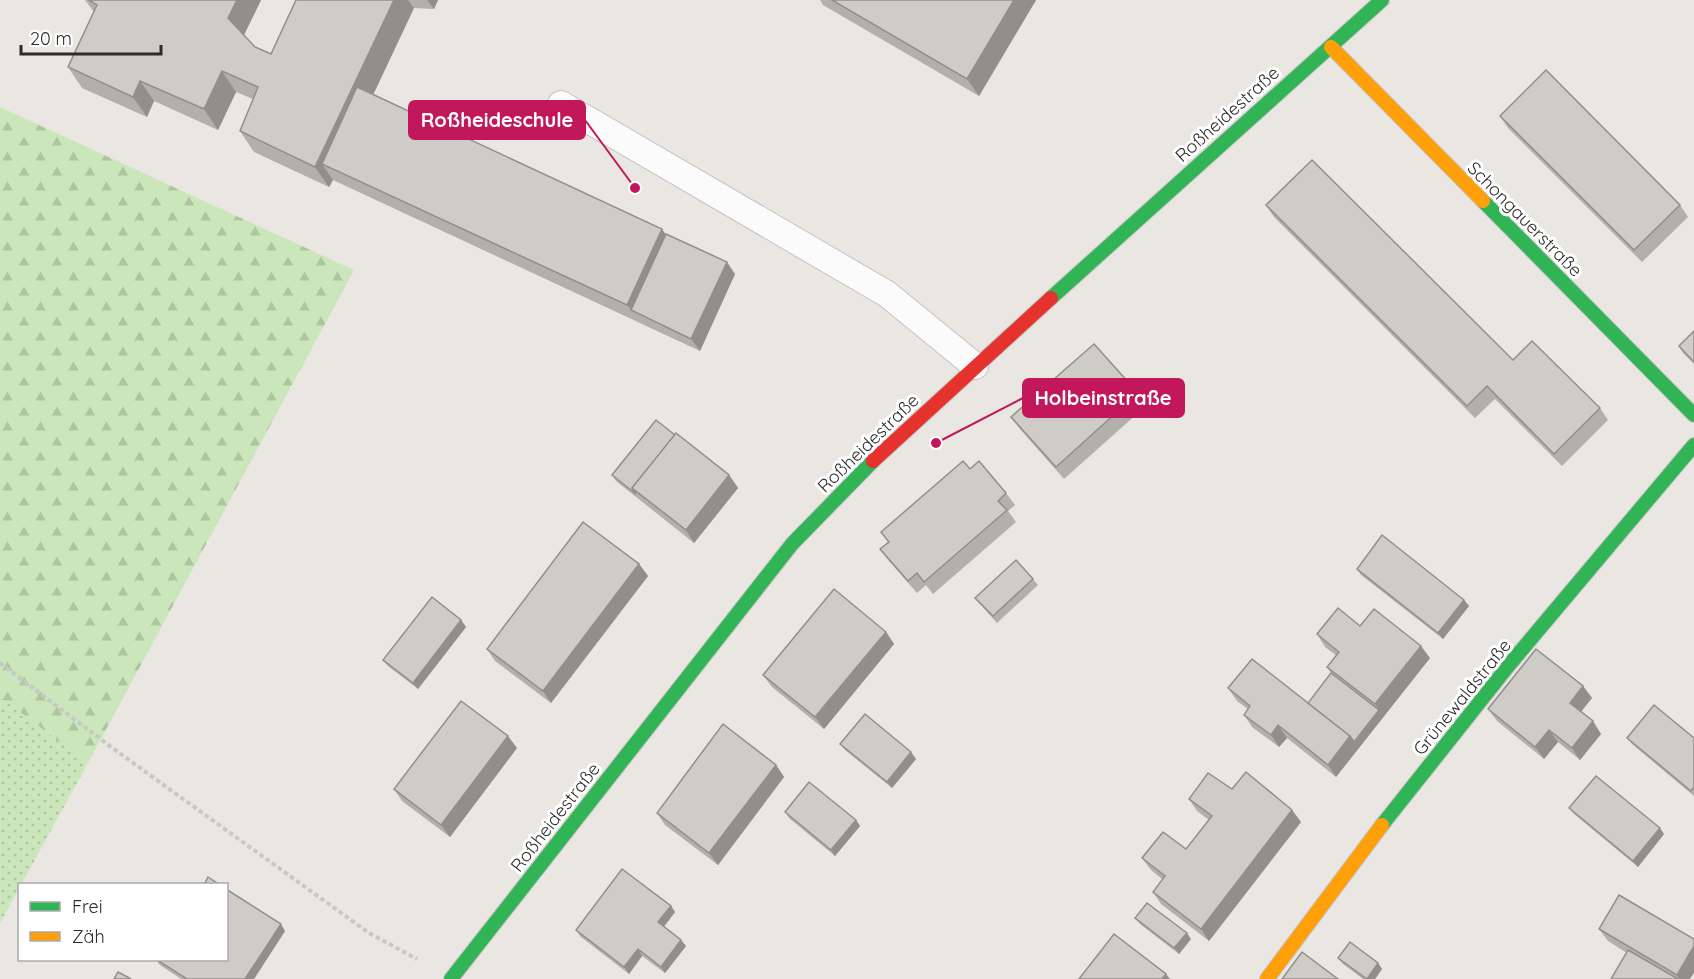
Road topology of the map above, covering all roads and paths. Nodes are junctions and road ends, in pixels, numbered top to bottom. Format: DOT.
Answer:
graph roads {
  1 [pos="1382,0"];
  2 [pos="1331,47"];
  3 [pos="561,104"];
  4 [pos="975,366"];
  5 [pos="1694,416"];
  6 [pos="1694,445"];
  7 [pos="0,663"];
  8 [pos="452,977"];
  9 [pos="1267,979"];
  1 -- 2 [label="street, Roßheidestraße"];
  2 -- 4 [label="street, Roßheidestraße"];
  2 -- 5 [label="street, Schongauerstraße"];
  3 -- 4 [label="lane"];
  4 -- 8 [label="street, Roßheidestraße"];
  6 -- 9 [label="street, Grünewaldstraße"];
  7 -- 8 [label="path"];
}
